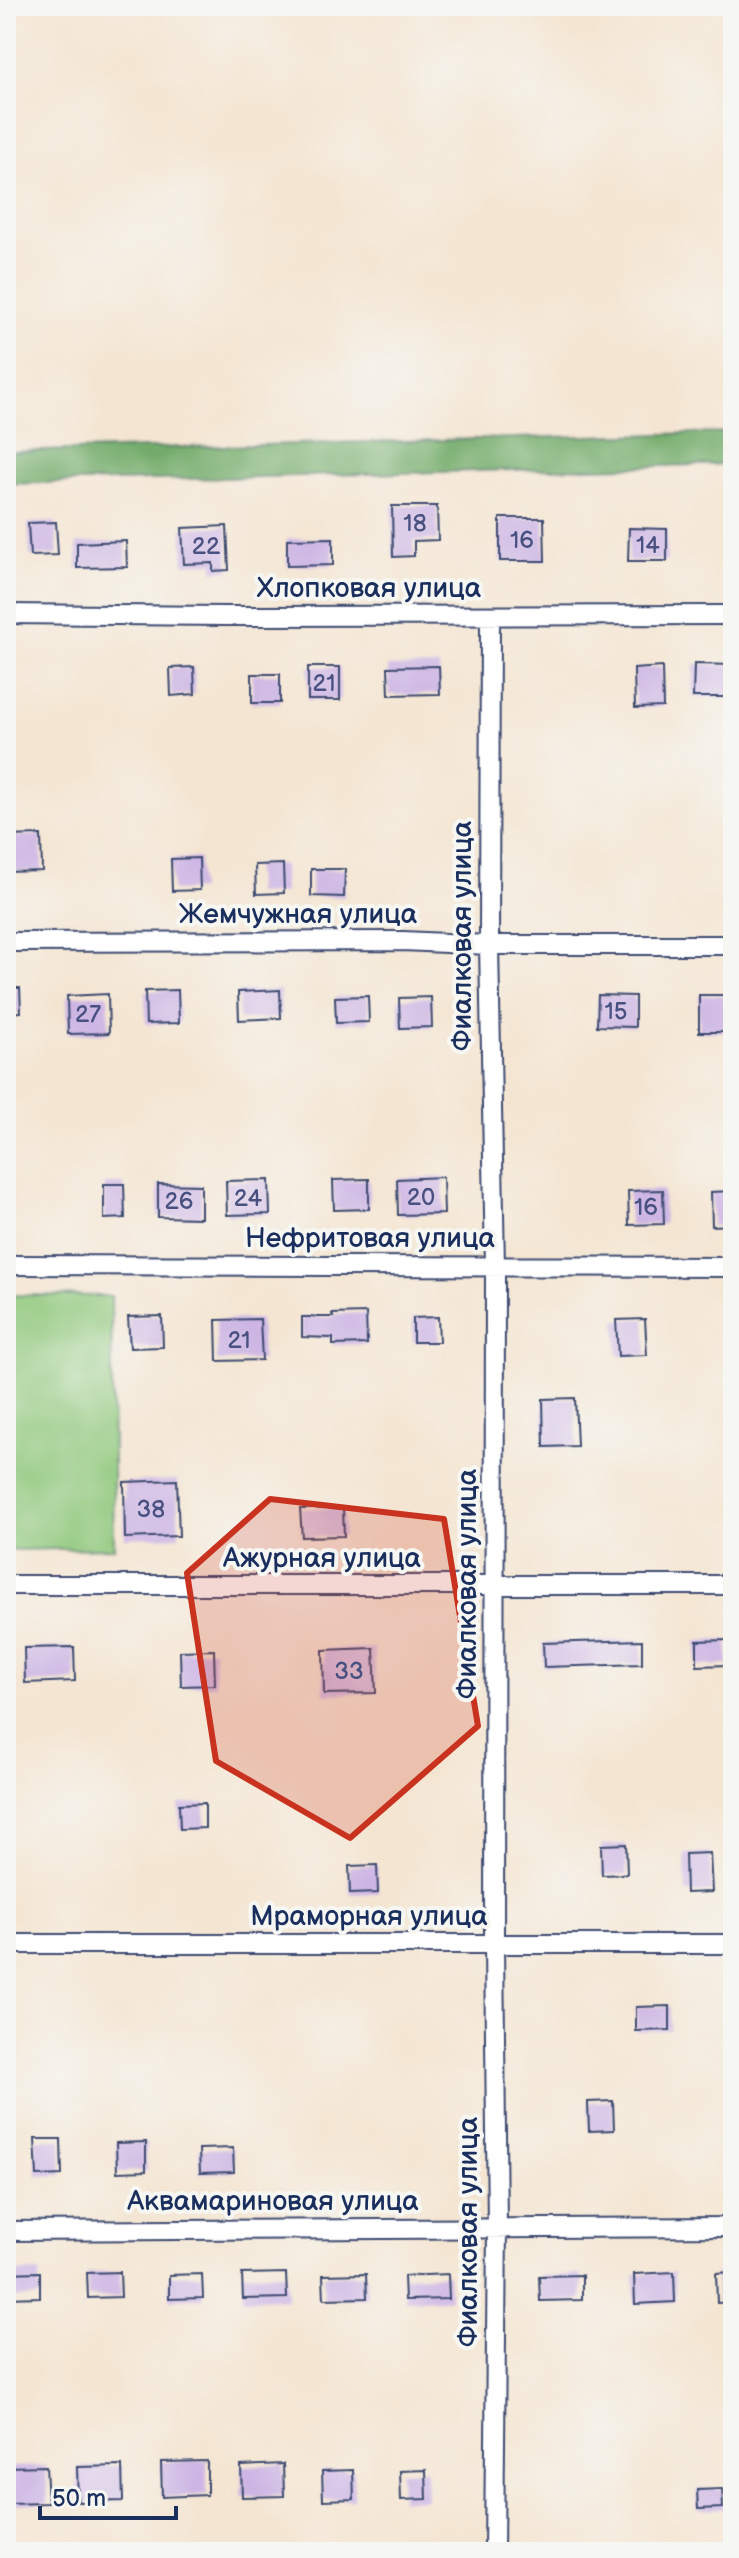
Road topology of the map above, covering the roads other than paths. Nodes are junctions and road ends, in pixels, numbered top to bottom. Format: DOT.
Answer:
graph roads {
  1 [pos="6,614"];
  2 [pos="733,615"];
  3 [pos="490,616"];
  4 [pos="6,942"];
  5 [pos="489,945"];
  6 [pos="733,945"];
  7 [pos="6,1265"];
  8 [pos="495,1267"];
  9 [pos="733,1267"];
  10 [pos="6,1585"];
  11 [pos="733,1585"];
  12 [pos="495,1586"];
  13 [pos="6,1944"];
  14 [pos="494,1944"];
  15 [pos="733,1944"];
  16 [pos="497,2227"];
  17 [pos="733,2227"];
  18 [pos="6,2231"];
  19 [pos="494,2552"];
  1 -- 3 [label="street, Хлопковая улица"];
  2 -- 3 [label="street, Хлопковая улица"];
  3 -- 5 [label="street, Фиалковая улица"];
  4 -- 5 [label="street, Жемчужная улица"];
  5 -- 6 [label="street, Жемчужная улица"];
  5 -- 8 [label="street, Фиалковая улица"];
  7 -- 8 [label="street, Нефритовая улица"];
  8 -- 9 [label="street, Нефритовая улица"];
  8 -- 12 [label="street, Фиалковая улица"];
  10 -- 12 [label="street, Ажурная улица"];
  11 -- 12 [label="street, Ажурная улица"];
  12 -- 14 [label="street, Фиалковая улица"];
  13 -- 14 [label="street, Мраморная улица"];
  14 -- 15 [label="street, Мраморная улица"];
  14 -- 16 [label="street, Фиалковая улица"];
  16 -- 17 [label="street, Аквамариновая улица"];
  16 -- 18 [label="street, Аквамариновая улица"];
  16 -- 19 [label="street, Фиалковая улица"];
}
